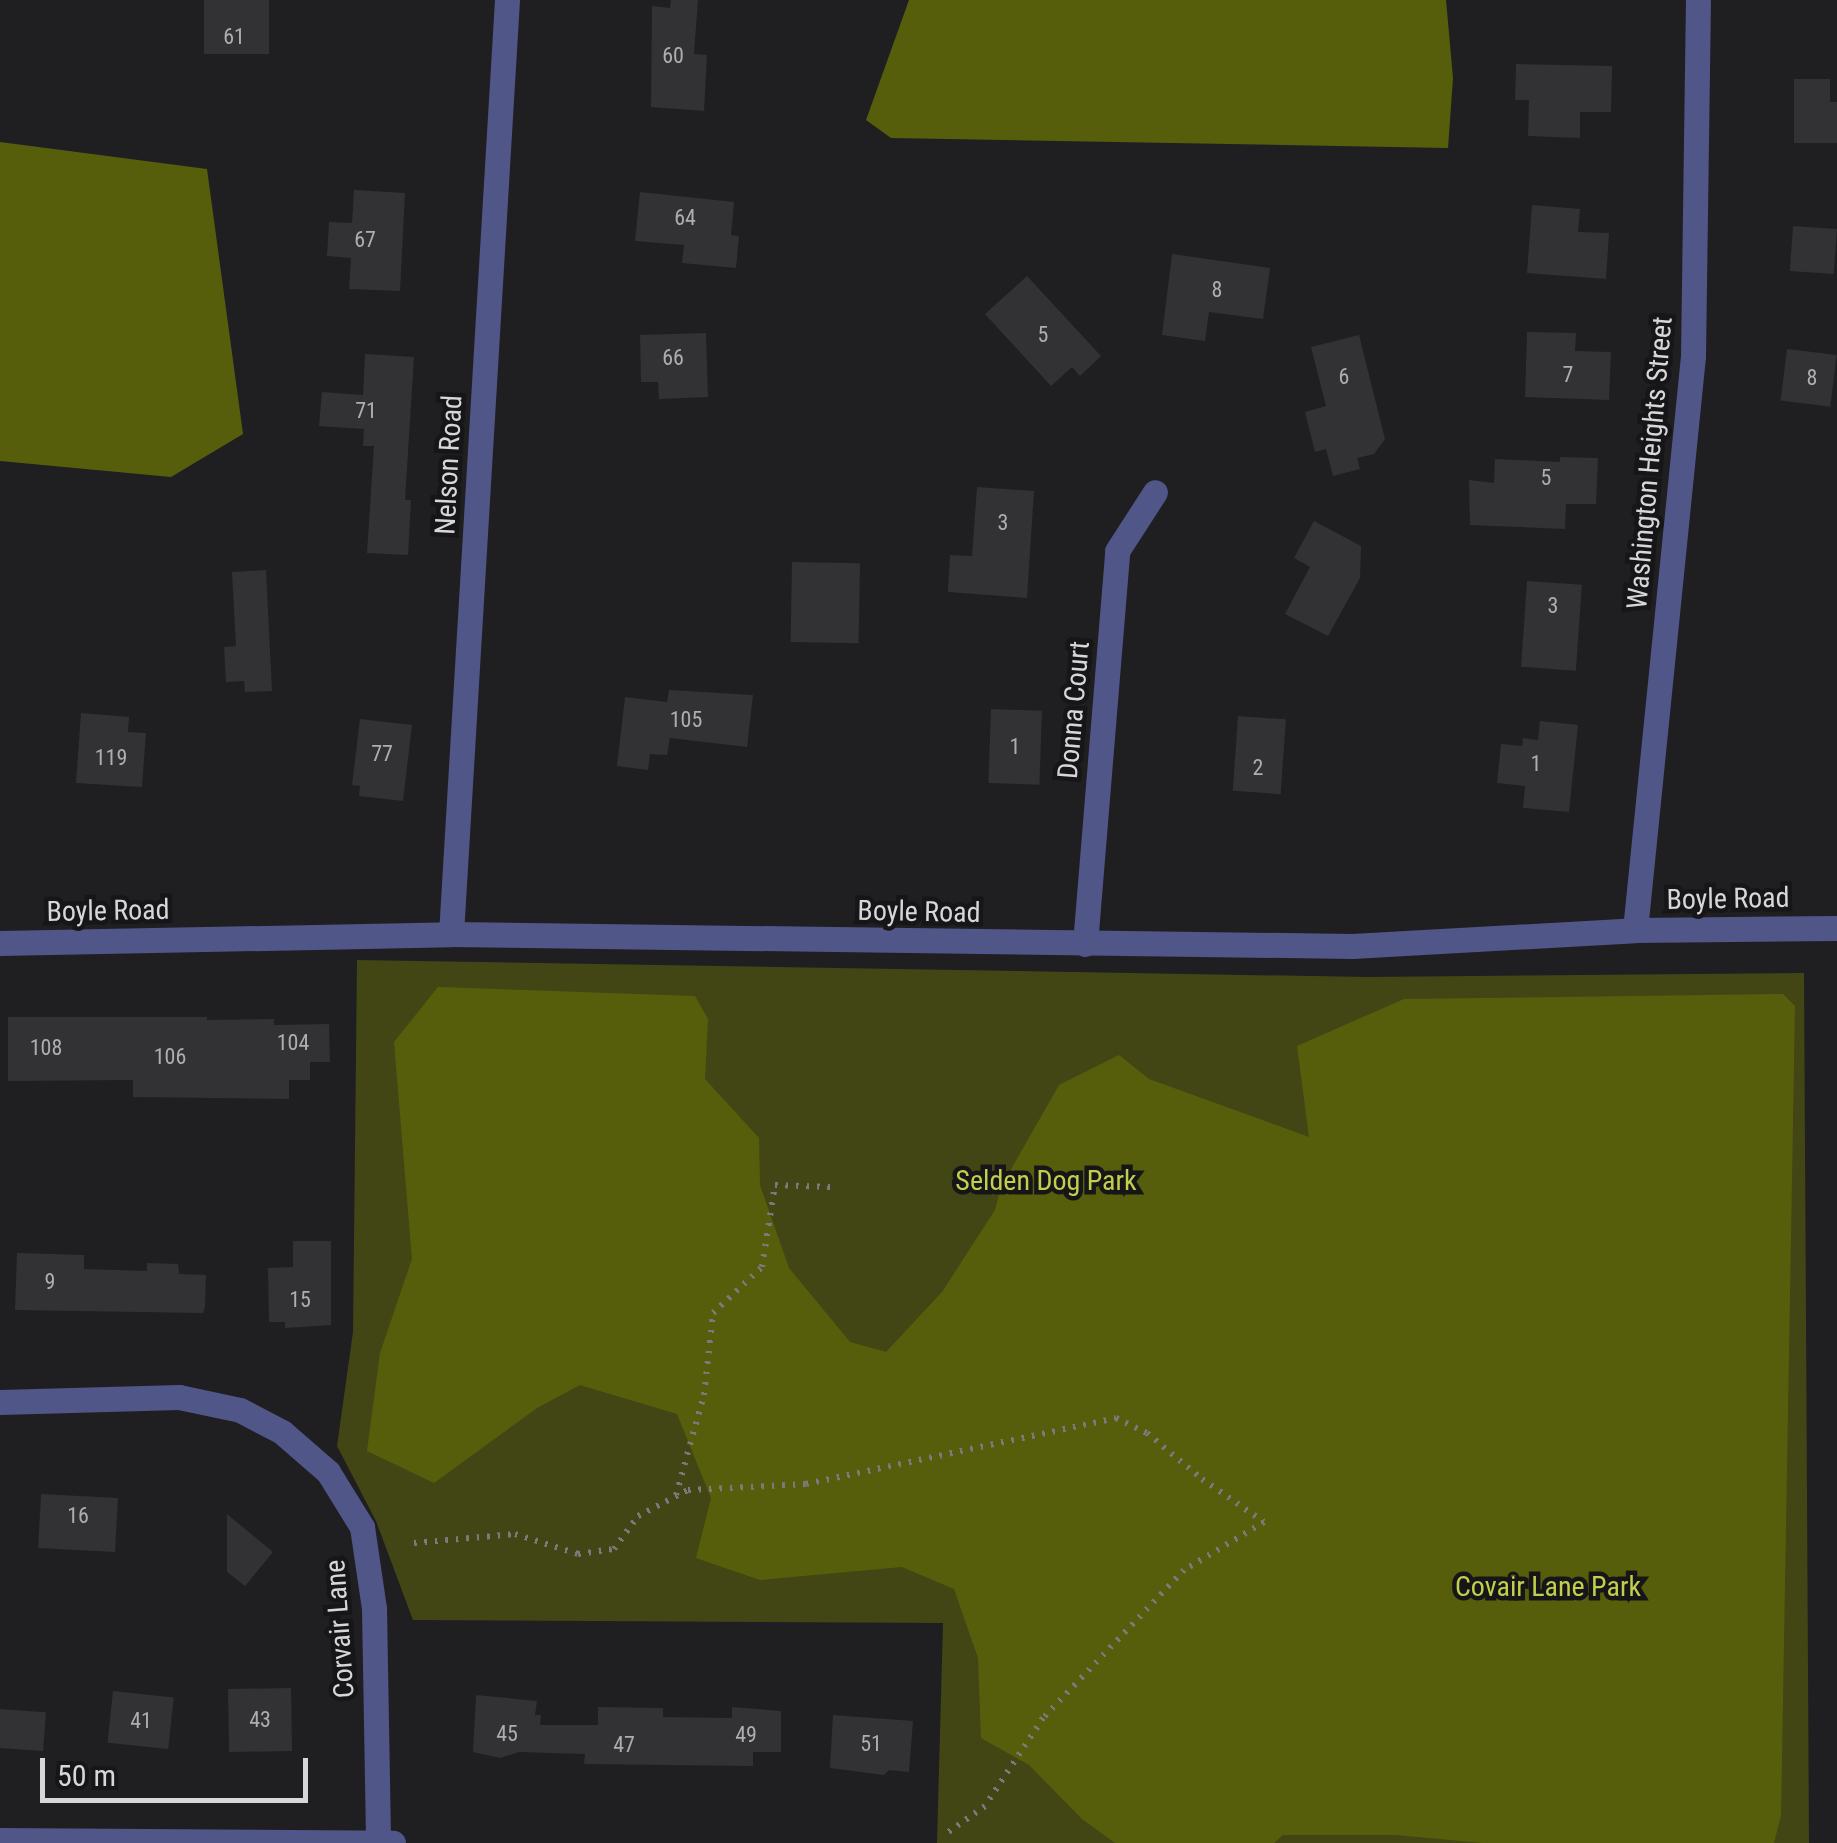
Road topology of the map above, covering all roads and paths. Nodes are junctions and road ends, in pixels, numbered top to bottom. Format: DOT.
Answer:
graph roads {
  1 [pos="507,0"];
  2 [pos="1698,0"];
  3 [pos="1155,492"];
  4 [pos="1837,928"];
  5 [pos="1635,930"];
  6 [pos="451,934"];
  7 [pos="0,943"];
  8 [pos="1085,944"];
  9 [pos="832,1187"];
  10 [pos="0,1402"];
  11 [pos="676,1496"];
  12 [pos="414,1543"];
  13 [pos="947,1833"];
  14 [pos="0,1840"];
  15 [pos="386,1842"];
  1 -- 6 [label="street, Nelson Road"];
  2 -- 5 [label="street, Washington Heights Street"];
  3 -- 8 [label="street, Donna Court"];
  4 -- 5 [label="street, Boyle Road"];
  5 -- 8 [label="street, Boyle Road"];
  6 -- 7 [label="street, Boyle Road"];
  6 -- 8 [label="street, Boyle Road"];
  9 -- 11 [label="path"];
  10 -- 15 [label="street, Corvair Lane"];
  11 -- 12 [label="path"];
  11 -- 13 [label="path"];
  14 -- 15 [label="street"];
}
